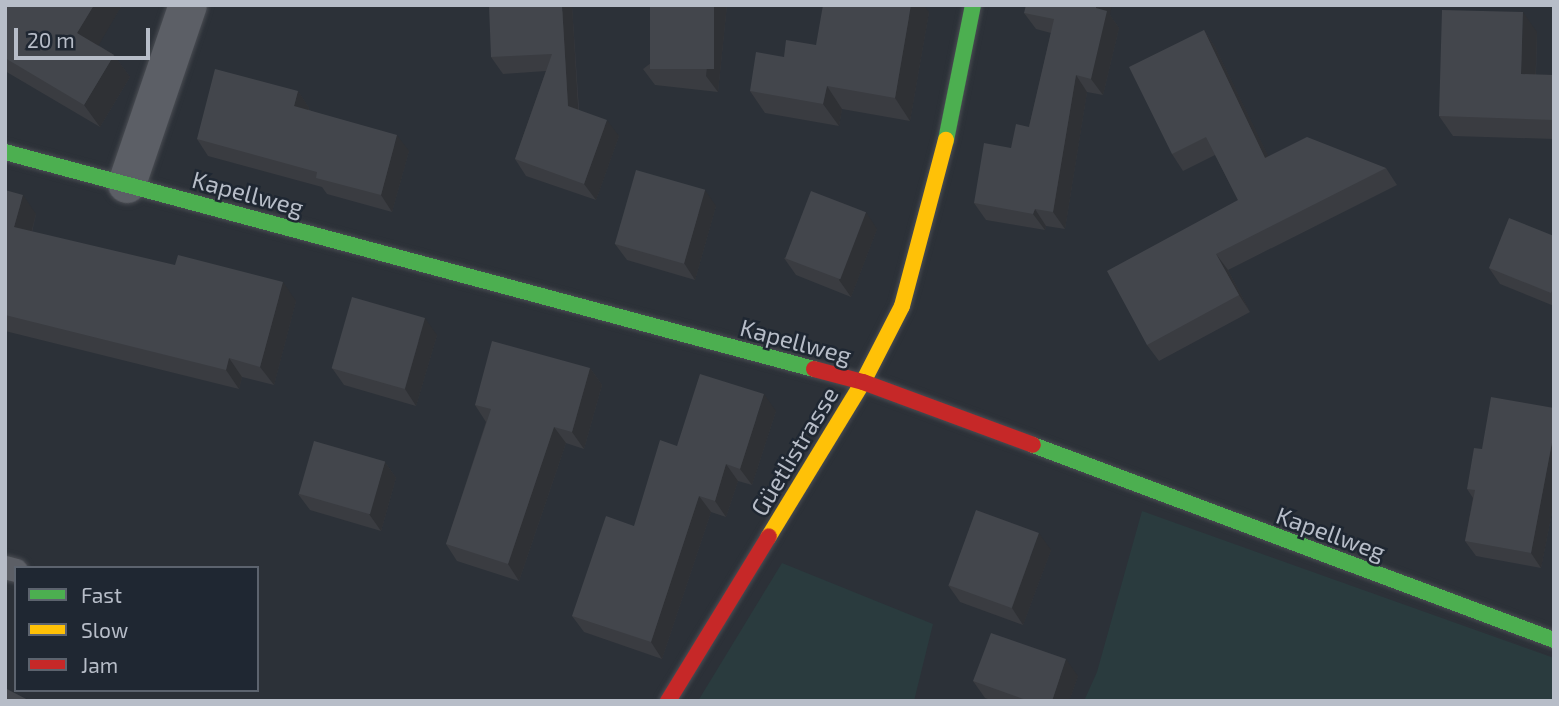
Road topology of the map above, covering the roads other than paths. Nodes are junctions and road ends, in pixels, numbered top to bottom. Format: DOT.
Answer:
graph roads {
  1 [pos="188,5"];
  2 [pos="973,5"];
  3 [pos="5,152"];
  4 [pos="127,184"];
  5 [pos="863,382"];
  6 [pos="1554,640"];
  7 [pos="668,701"];
  1 -- 4 [label="street"];
  2 -- 5 [label="street, Güetlistrasse"];
  3 -- 4 [label="street, Kapellweg"];
  4 -- 5 [label="street, Kapellweg"];
  5 -- 6 [label="street, Kapellweg"];
  5 -- 7 [label="street, Güetlistrasse"];
}
